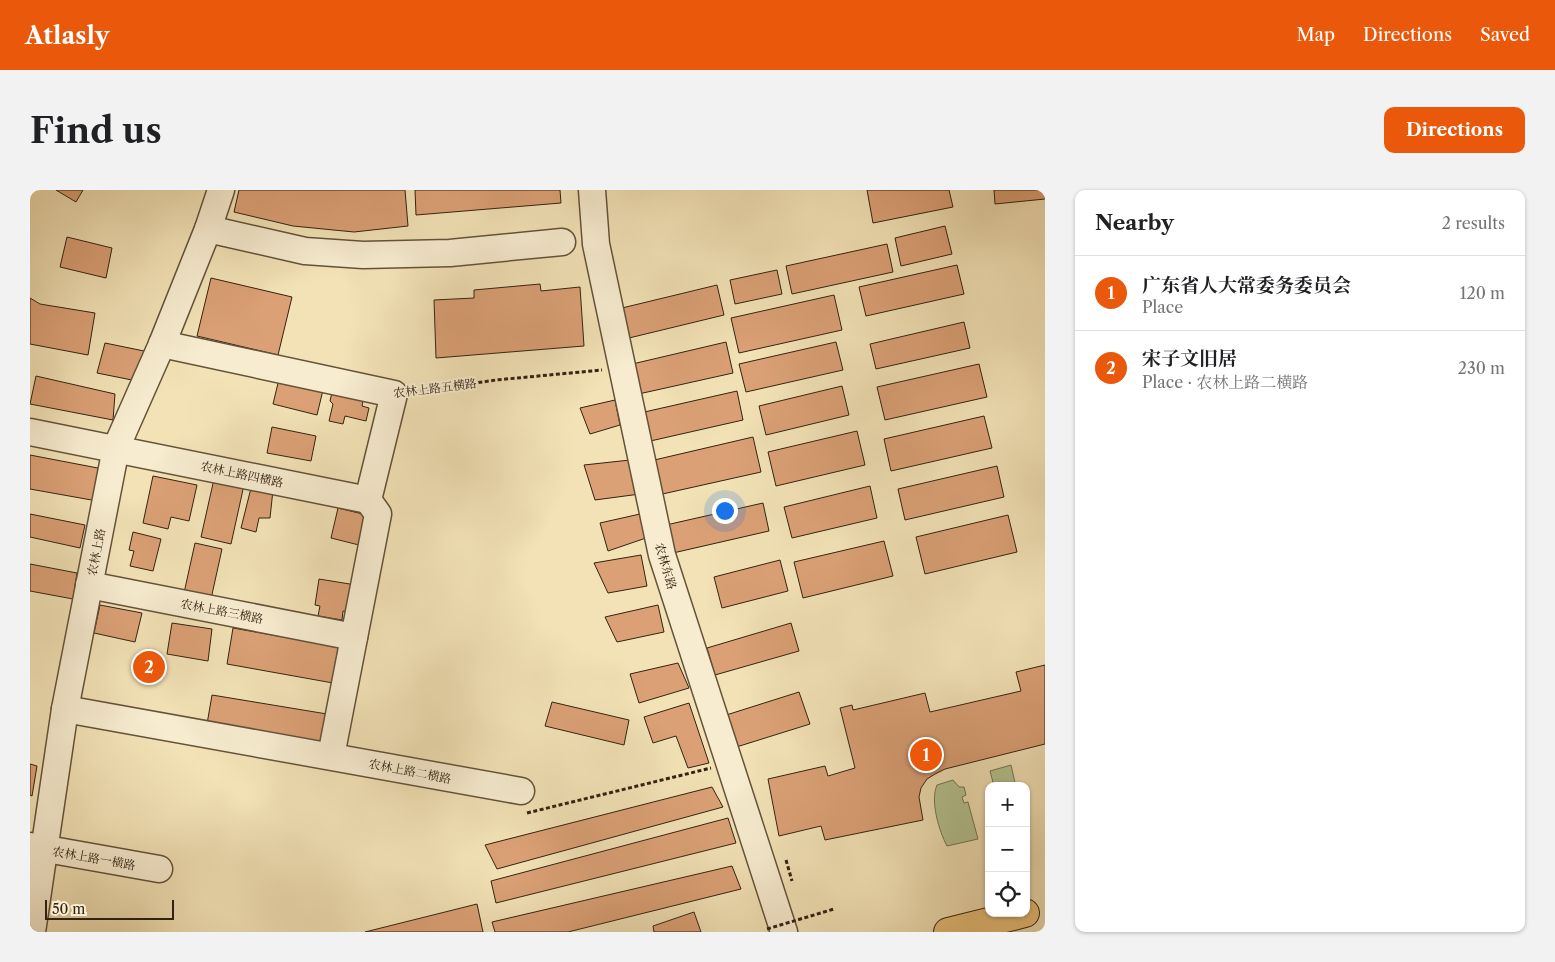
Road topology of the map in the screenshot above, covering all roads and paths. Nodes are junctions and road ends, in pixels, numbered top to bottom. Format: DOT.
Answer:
graph roads {
  1 [pos="220,190"];
  2 [pos="592,190"];
  3 [pos="208,228"];
  4 [pos="562,242"];
  5 [pos="162,344"];
  6 [pos="622,368"];
  7 [pos="394,394"];
  8 [pos="30,432"];
  9 [pos="116,448"];
  10 [pos="368,500"];
  11 [pos="89,585"];
  12 [pos="354,637"];
  13 [pos="65,709"];
  14 [pos="331,756"];
  15 [pos="730,763"];
  16 [pos="521,792"];
  17 [pos="38,848"];
  18 [pos="159,869"];
  19 [pos="1045,907"];
  20 [pos="834,909"];
  21 [pos="1028,918"];
  22 [pos="776,931"];
  23 [pos="32,932"];
  24 [pos="948,932"];
  1 -- 3 [label="street, 农林上路"];
  2 -- 6 [label="street, 农林东路"];
  3 -- 4 [label="street"];
  3 -- 5 [label="street, 农林上路"];
  5 -- 7 [label="street, 农林上路五横路"];
  5 -- 9 [label="street, 农林上路"];
  6 -- 7 [label="path, 农林上路五横路"];
  6 -- 15 [label="street, 农林东路"];
  7 -- 10 [label="street"];
  8 -- 9 [label="street, 农林上路四横路"];
  9 -- 10 [label="street, 农林上路四横路"];
  9 -- 11 [label="street, 农林上路"];
  10 -- 12 [label="street"];
  11 -- 12 [label="street, 农林上路三横路"];
  11 -- 13 [label="street, 农林上路"];
  12 -- 14 [label="street"];
  13 -- 14 [label="street, 农林上路二横路"];
  13 -- 17 [label="street, 农林上路"];
  14 -- 16 [label="street, 农林上路二横路"];
  15 -- 16 [label="path"];
  15 -- 22 [label="street, 农林东路"];
  17 -- 18 [label="street, 农林上路一横路"];
  17 -- 23 [label="street, 农林上路"];
  19 -- 21 [label="main road"];
  20 -- 22 [label="path, bridge"];
  21 -- 24 [label="main road"];
}
